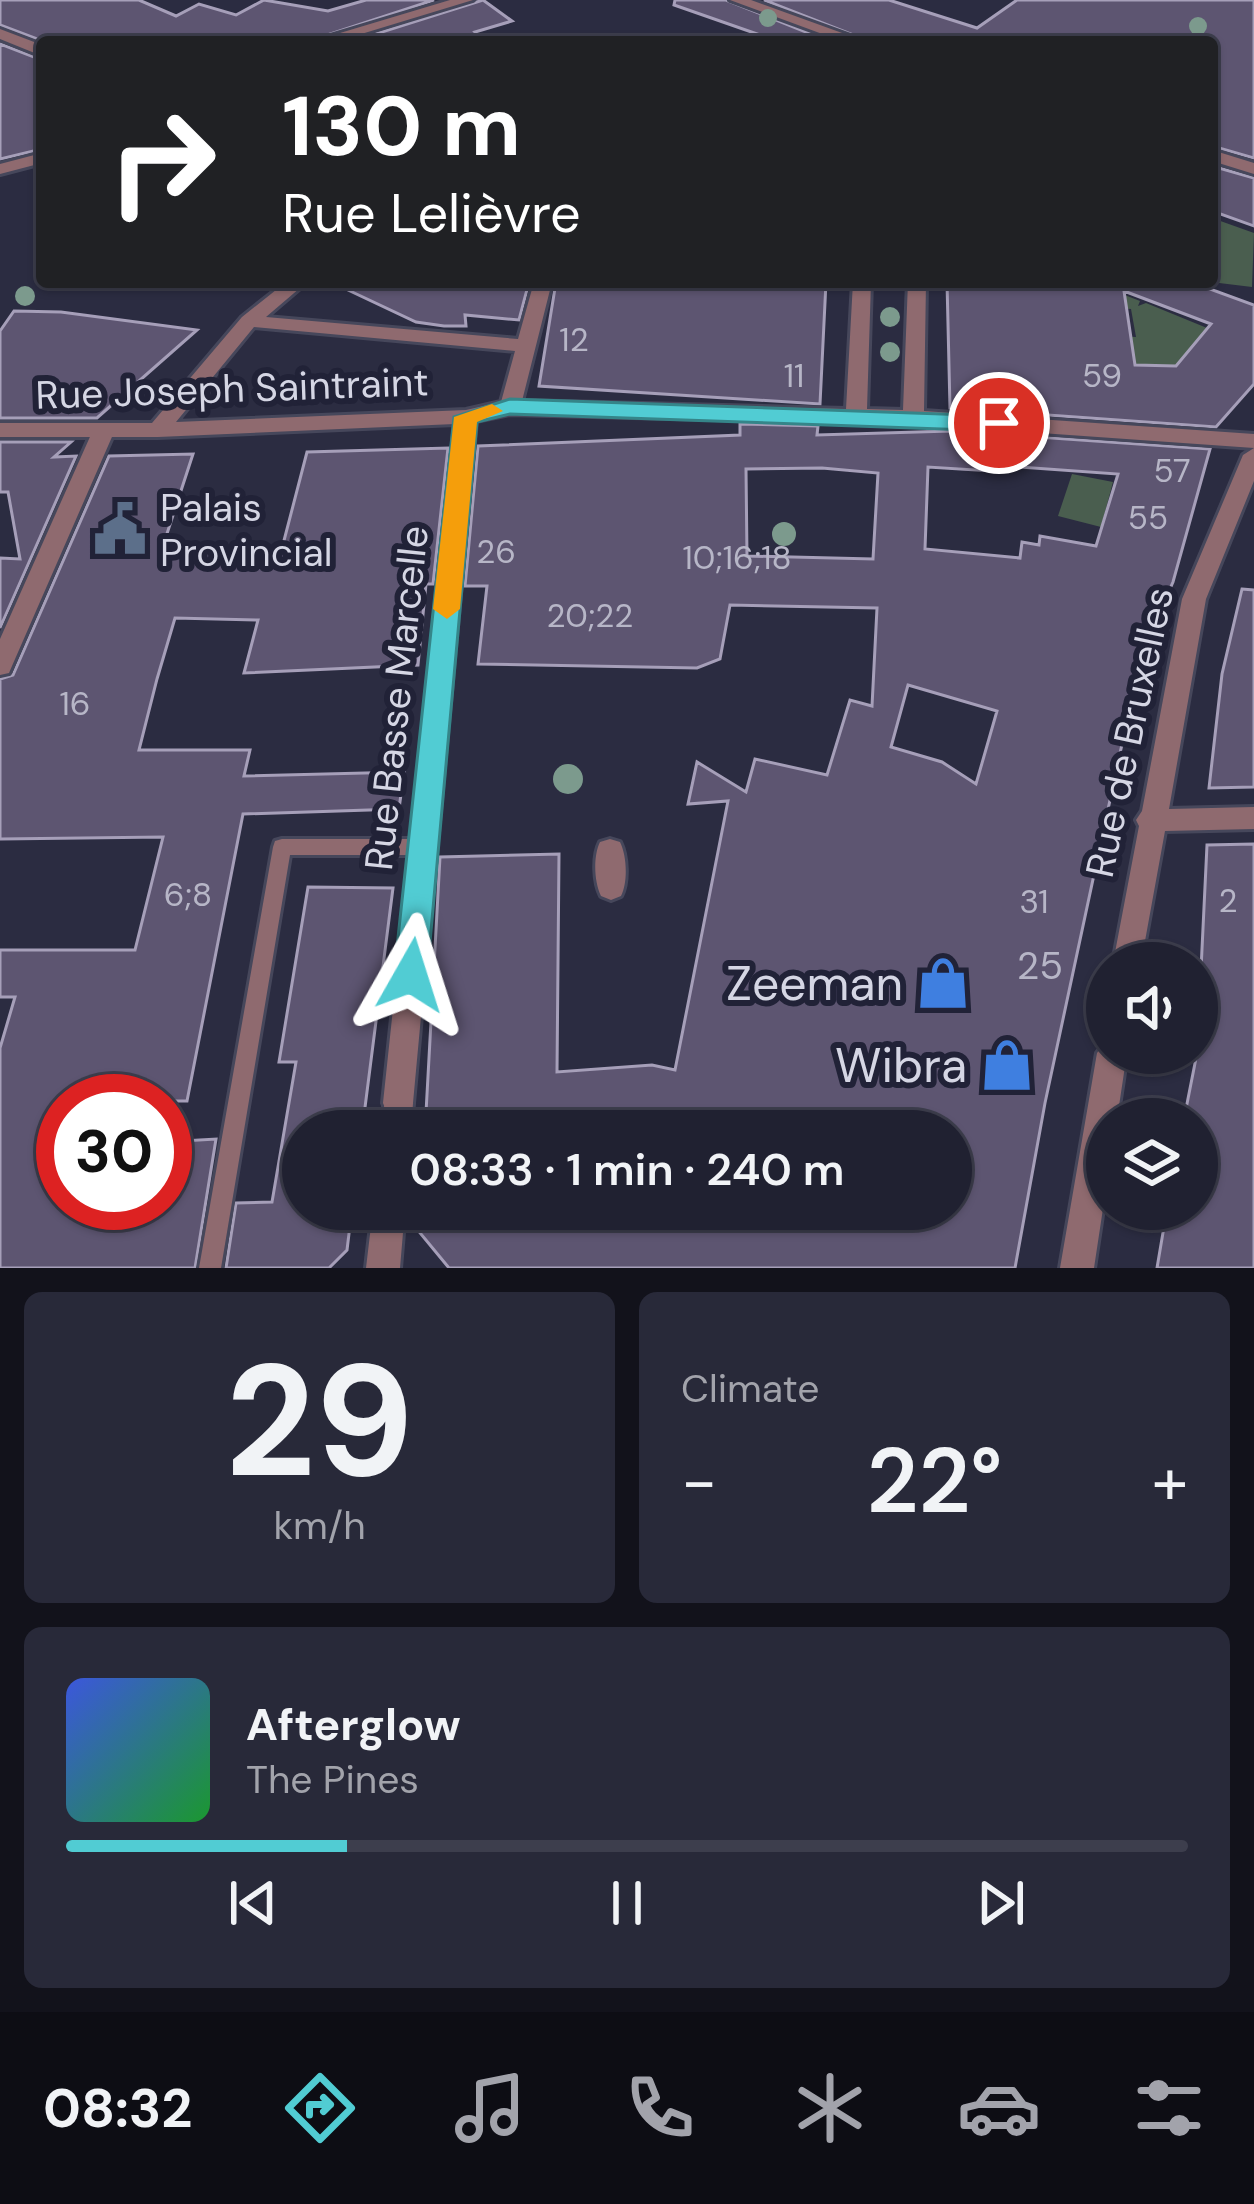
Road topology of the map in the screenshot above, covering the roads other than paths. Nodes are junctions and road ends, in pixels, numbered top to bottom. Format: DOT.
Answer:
graph roads {
  1 [pos="466,0"];
  2 [pos="737,0"];
  3 [pos="0,34"];
  4 [pos="339,36"];
  5 [pos="842,36"];
  6 [pos="36,49"];
  7 [pos="1218,157"];
  8 [pos="36,160"];
  9 [pos="0,169"];
  10 [pos="1254,169"];
  11 [pos="290,288"];
  12 [pos="542,288"];
  13 [pos="862,288"];
  14 [pos="917,288"];
  15 [pos="249,321"];
  16 [pos="529,346"];
  17 [pos="510,407"];
  18 [pos="856,415"];
  19 [pos="466,417"];
  20 [pos="913,417"];
  21 [pos="0,430"];
  22 [pos="104,430"];
  23 [pos="158,430"];
  24 [pos="1254,441"];
  25 [pos="1254,455"];
  26 [pos="0,666"];
  27 [pos="1254,818"];
  28 [pos="1149,820"];
  29 [pos="423,848"];
  30 [pos="610,850"];
  31 [pos="610,889"];
  32 [pos="1129,942"];
  33 [pos="1109,1074"];
  34 [pos="398,1110"];
  35 [pos="386,1230"];
  36 [pos="210,1268"];
  37 [pos="383,1268"];
  38 [pos="1077,1268"];
  1 -- 4 [label="street"];
  2 -- 5 [label="street"];
  3 -- 6 [label="street"];
  7 -- 10 [label="street"];
  8 -- 9 [label="street"];
  11 -- 15 [label="street"];
  12 -- 16 [label="street"];
  13 -- 18 [label="street"];
  14 -- 20 [label="street"];
  15 -- 16 [label="street"];
  15 -- 23 [label="street"];
  16 -- 17 [label="street"];
  17 -- 18 [label="street, Rue Joseph Saintraint"];
  17 -- 19 [label="street, Rue Joseph Saintraint"];
  18 -- 20 [label="street, Rue Joseph Saintraint"];
  19 -- 23 [label="street, Rue Joseph Saintraint"];
  19 -- 29 [label="street, Rue Basse Marcelle"];
  20 -- 24 [label="street, Rue Joseph Saintraint"];
  21 -- 22 [label="street, Rue Joseph Saintraint"];
  22 -- 23 [label="street, Rue Joseph Saintraint"];
  22 -- 26 [label="street"];
  25 -- 28 [label="street, Rue de Bruxelles"];
  27 -- 28 [label="street"];
  28 -- 32 [label="street, Rue de Bruxelles"];
  29 -- 34 [label="street, Rue Basse Marcelle"];
  29 -- 36 [label="lane"];
  30 -- 31 [label="street"];
  33 -- 38 [label="street"];
  35 -- 37 [label="street"];
}
